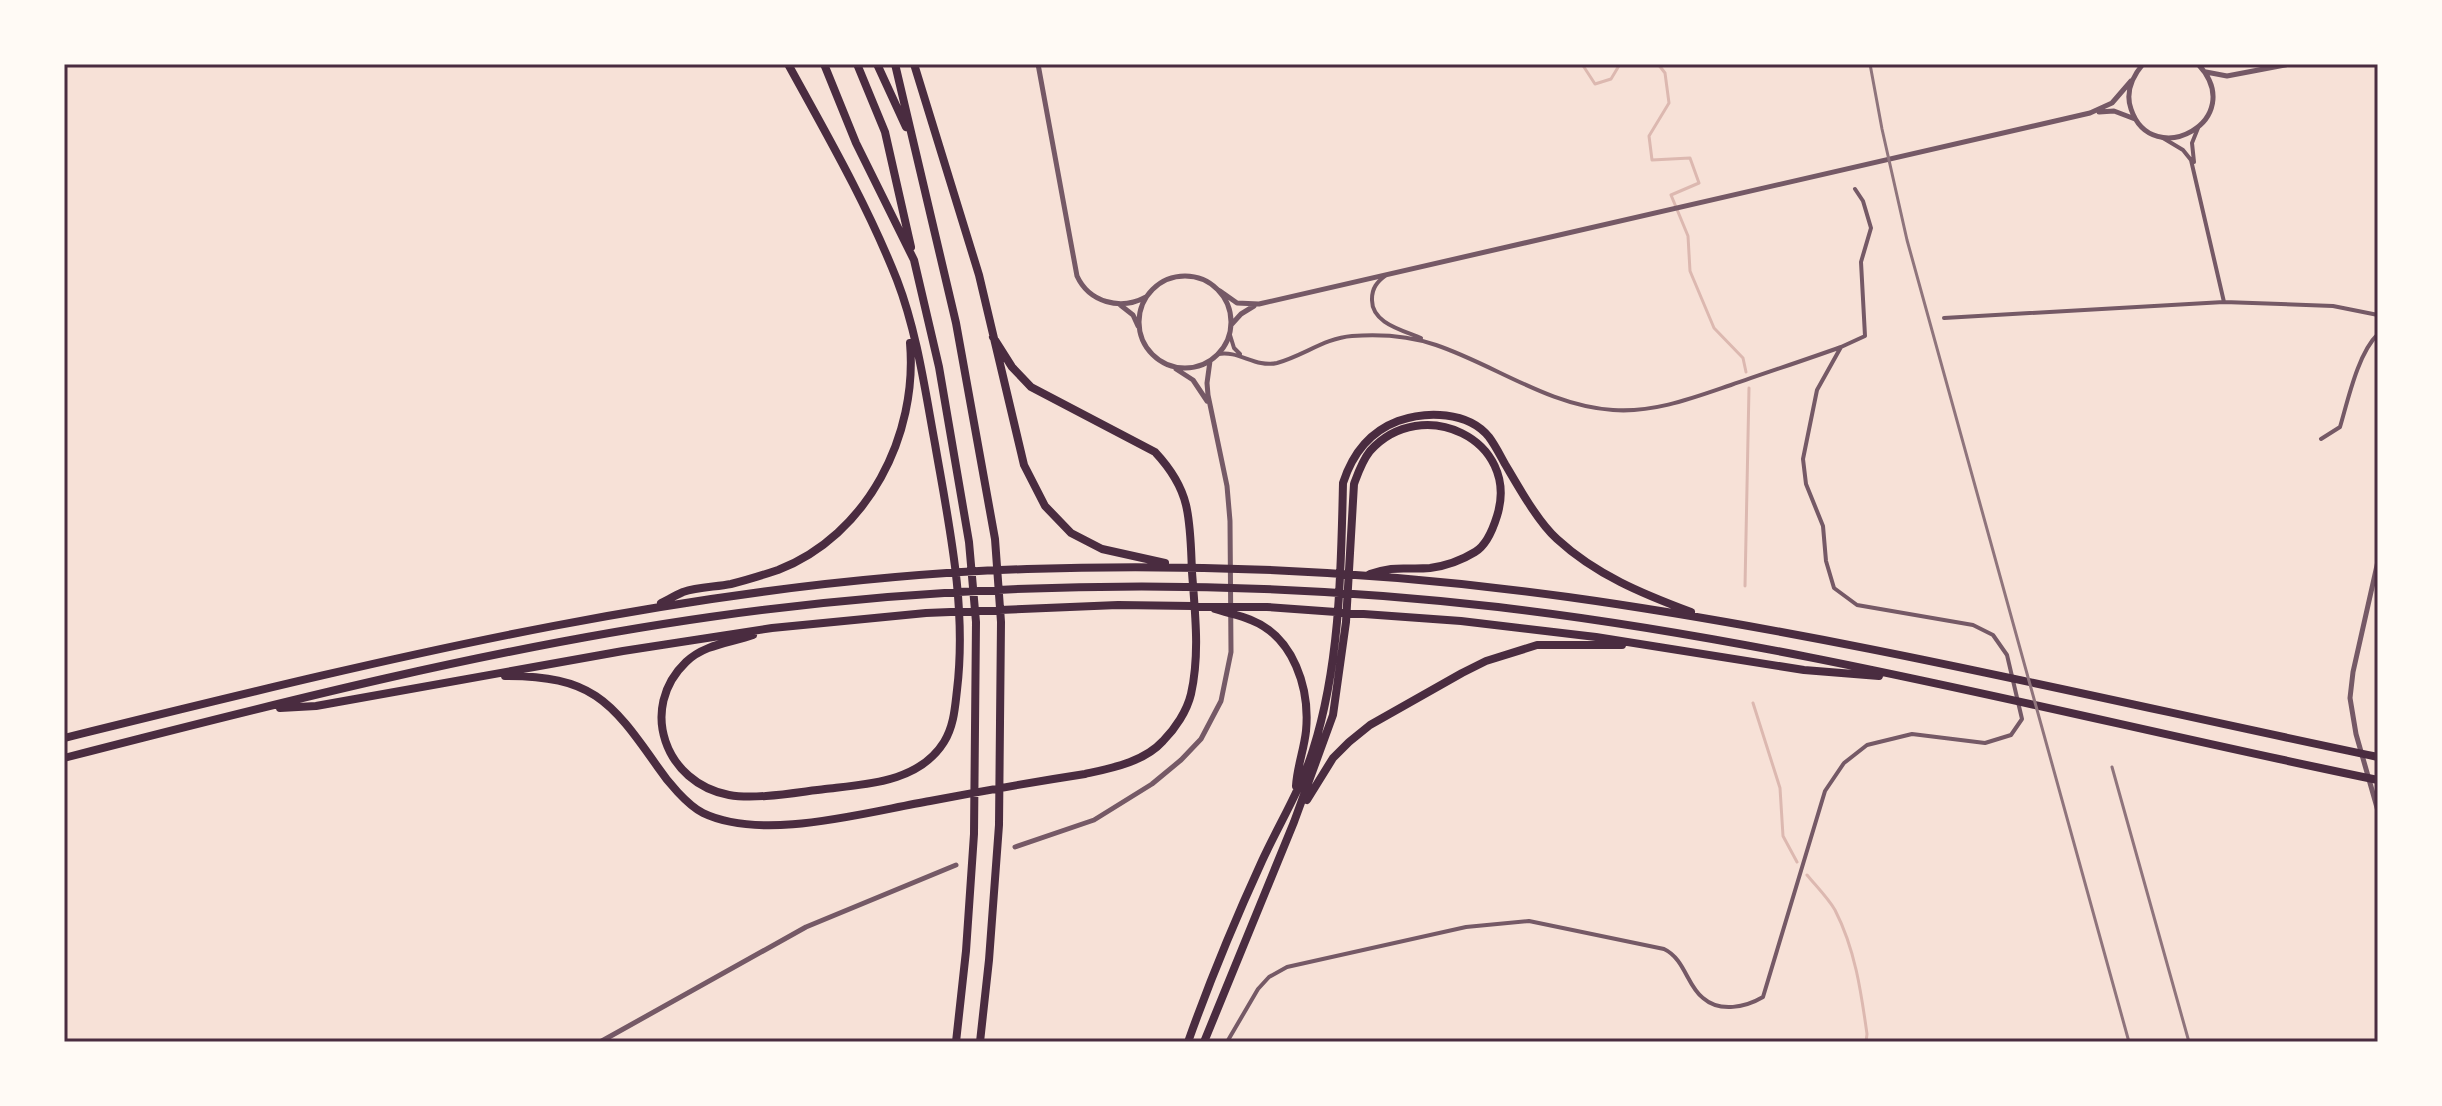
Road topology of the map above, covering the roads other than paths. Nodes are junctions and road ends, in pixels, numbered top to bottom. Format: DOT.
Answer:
graph roads {
  1 [pos="788,64"];
  2 [pos="824,64"];
  3 [pos="857,64"];
  4 [pos="877,64"];
  5 [pos="895,64"];
  6 [pos="914,64"];
  7 [pos="1038,64"];
  8 [pos="2143,64"];
  9 [pos="2198,64"];
  10 [pos="2290,64"];
  11 [pos="2206,72"];
  12 [pos="2131,81"];
  13 [pos="2090,113"];
  14 [pos="2135,119"];
  15 [pos="2198,128"];
  16 [pos="2160,136"];
  17 [pos="912,139"];
  18 [pos="2196,176"];
  19 [pos="1855,189"];
  20 [pos="914,260"];
  21 [pos="1387,274"];
  22 [pos="1220,291"];
  23 [pos="1146,297"];
  24 [pos="2224,302"];
  25 [pos="1118,304"];
  26 [pos="1259,304"];
  27 [pos="2378,315"];
  28 [pos="1944,318"];
  29 [pos="908,319"];
  30 [pos="1231,325"];
  31 [pos="1139,330"];
  32 [pos="2378,334"];
  33 [pos="1230,335"];
  34 [pos="993,337"];
  35 [pos="1438,345"];
  36 [pos="1841,347"];
  37 [pos="1218,354"];
  38 [pos="1245,358"];
  39 [pos="1210,361"];
  40 [pos="1170,366"];
  41 [pos="1210,410"];
  42 [pos="2321,439"];
  43 [pos="1346,532"];
  44 [pos="2378,561"];
  45 [pos="1184,567"];
  46 [pos="1365,575"];
  47 [pos="1175,605"];
  48 [pos="652,607"];
  49 [pos="1711,620"];
  50 [pos="1341,622"];
  51 [pos="772,628"];
  52 [pos="1639,644"];
  53 [pos="481,677"];
  54 [pos="1915,679"];
  55 [pos="262,709"];
  56 [pos="64,738"];
  57 [pos="2378,757"];
  58 [pos="64,758"];
  59 [pos="2378,780"];
  60 [pos="1296,795"];
  61 [pos="2378,811"];
  62 [pos="1294,822"];
  63 [pos="1015,847"];
  64 [pos="956,865"];
  65 [pos="600,1042"];
  66 [pos="956,1042"];
  67 [pos="980,1042"];
  68 [pos="1188,1042"];
  69 [pos="1204,1042"];
  70 [pos="1227,1042"];
  1 -- 29 [label="highway"];
  2 -- 20 [label="highway"];
  3 -- 20 [label="highway"];
  4 -- 17 [label="highway"];
  5 -- 17 [label="highway"];
  6 -- 34 [label="highway"];
  7 -- 25 [label="street"];
  8 -- 12 [label="street"];
  9 -- 11 [label="street"];
  10 -- 11 [label="street"];
  11 -- 15 [label="street"];
  12 -- 13 [label="street"];
  12 -- 14 [label="street"];
  13 -- 14 [label="street"];
  13 -- 21 [label="street"];
  14 -- 16 [label="street"];
  15 -- 16 [label="street"];
  15 -- 18 [label="street"];
  16 -- 18 [label="street"];
  17 -- 67 [label="highway"];
  18 -- 24 [label="street"];
  19 -- 36 [label="street"];
  20 -- 66 [label="highway"];
  21 -- 26 [label="street"];
  21 -- 35 [label="street"];
  22 -- 23 [label="street"];
  22 -- 26 [label="street"];
  22 -- 30 [label="street"];
  23 -- 25 [label="street"];
  23 -- 31 [label="street"];
  24 -- 27 [label="street"];
  24 -- 28 [label="street"];
  25 -- 31 [label="street"];
  26 -- 30 [label="street"];
  29 -- 48 [label="highway"];
  29 -- 51 [label="highway"];
  30 -- 33 [label="street"];
  31 -- 40 [label="street"];
  32 -- 42 [label="street"];
  33 -- 37 [label="street"];
  33 -- 38 [label="street"];
  34 -- 45 [label="highway"];
  34 -- 53 [label="highway"];
  35 -- 36 [label="street"];
  35 -- 38 [label="street"];
  36 -- 70 [label="street"];
  37 -- 38 [label="street"];
  37 -- 39 [label="street"];
  39 -- 40 [label="street"];
  39 -- 41 [label="street"];
  40 -- 41 [label="street"];
  41 -- 63 [label="street"];
  43 -- 46 [label="highway"];
  43 -- 49 [label="highway"];
  43 -- 50 [label="highway"];
  44 -- 61 [label="street"];
  45 -- 46 [label="highway"];
  45 -- 48 [label="highway"];
  46 -- 49 [label="highway"];
  47 -- 51 [label="highway"];
  47 -- 52 [label="highway"];
  47 -- 60 [label="highway"];
  48 -- 56 [label="highway"];
  49 -- 57 [label="highway"];
  50 -- 60 [label="highway"];
  50 -- 62 [label="highway"];
  51 -- 53 [label="highway"];
  52 -- 54 [label="highway"];
  52 -- 62 [label="highway"];
  53 -- 55 [label="highway"];
  54 -- 55 [label="highway"];
  54 -- 59 [label="highway"];
  55 -- 58 [label="highway"];
  60 -- 68 [label="highway"];
  62 -- 69 [label="highway"];
  64 -- 65 [label="street"];
}
